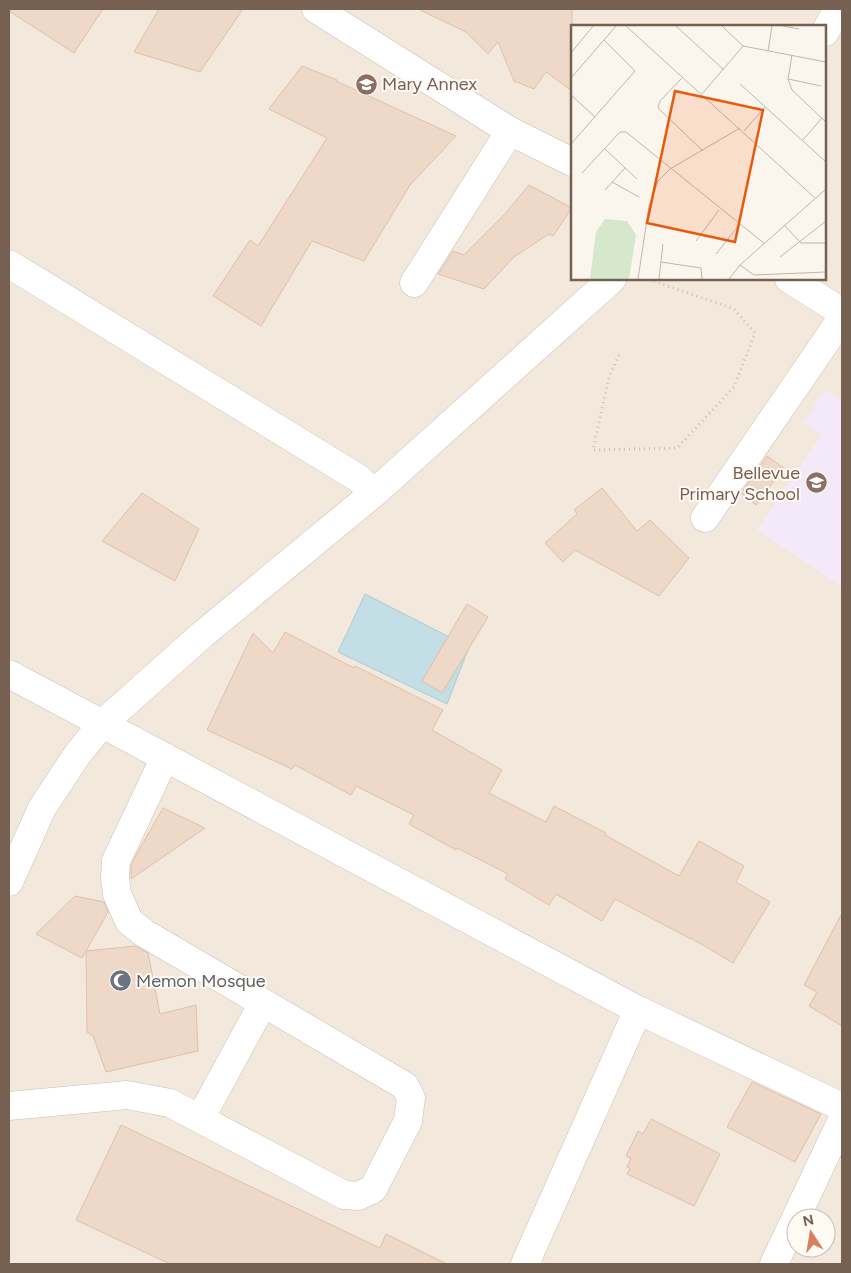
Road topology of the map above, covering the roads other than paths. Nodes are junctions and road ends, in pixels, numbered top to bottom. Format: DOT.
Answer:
graph roads {
  1 [pos="316,9"];
  2 [pos="838,9"];
  3 [pos="826,30"];
  4 [pos="510,131"];
  5 [pos="571,162"];
  6 [pos="9,264"];
  7 [pos="611,280"];
  8 [pos="791,280"];
  9 [pos="414,283"];
  10 [pos="842,312"];
  11 [pos="842,318"];
  12 [pos="374,492"];
  13 [pos="705,518"];
  14 [pos="9,674"];
  15 [pos="102,724"];
  16 [pos="165,757"];
  17 [pos="9,882"];
  18 [pos="263,1003"];
  19 [pos="638,1010"];
  20 [pos="9,1106"];
  21 [pos="842,1106"];
  22 [pos="200,1120"];
  23 [pos="842,1120"];
  24 [pos="525,1264"];
  25 [pos="774,1264"];
  1 -- 4 [label="street"];
  2 -- 3 [label="street"];
  4 -- 5 [label="street"];
  4 -- 9 [label="street"];
  6 -- 12 [label="street"];
  7 -- 12 [label="street"];
  8 -- 10 [label="street"];
  11 -- 13 [label="street"];
  12 -- 15 [label="street"];
  14 -- 15 [label="street"];
  15 -- 16 [label="street"];
  15 -- 17 [label="street"];
  16 -- 18 [label="street"];
  16 -- 19 [label="street"];
  18 -- 22 [label="street"];
  18 -- 22 [label="street"];
  19 -- 21 [label="street"];
  19 -- 24 [label="street"];
  20 -- 22 [label="street"];
  23 -- 25 [label="street"];
}
